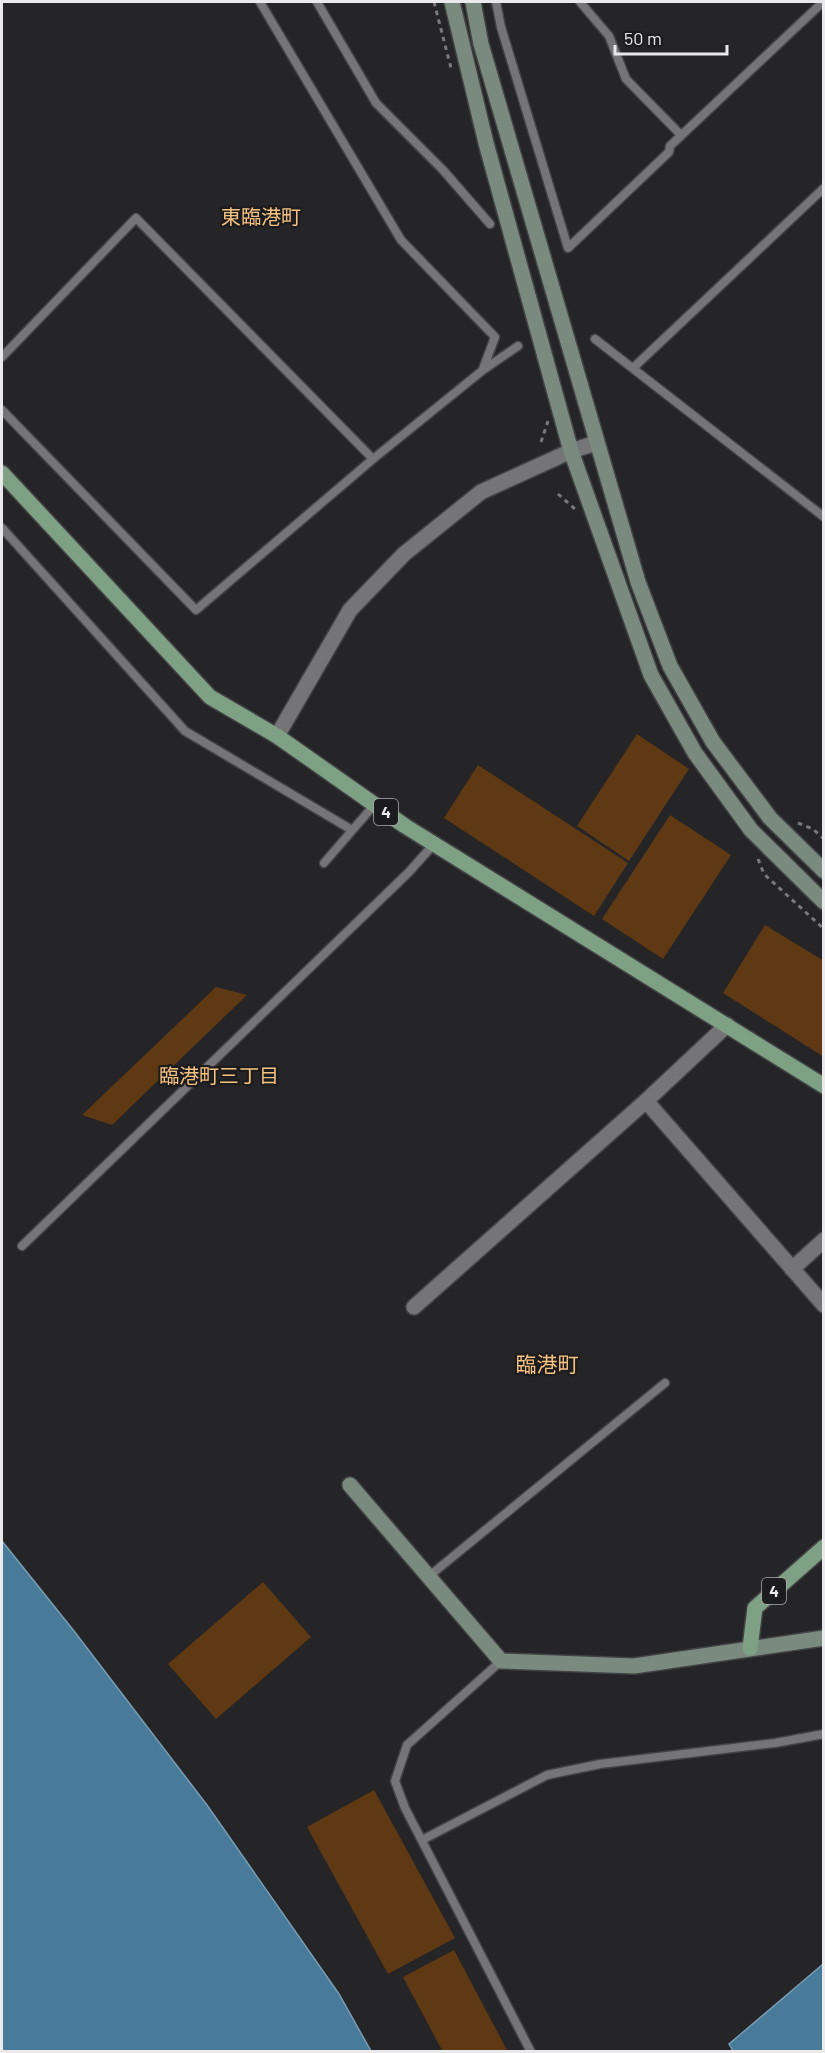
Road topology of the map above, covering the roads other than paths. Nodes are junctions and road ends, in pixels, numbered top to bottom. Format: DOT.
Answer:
graph roads {
  1 [pos="260,2"];
  2 [pos="317,2"];
  3 [pos="452,2"];
  4 [pos="473,2"];
  5 [pos="496,2"];
  6 [pos="580,2"];
  7 [pos="823,2"];
  8 [pos="681,135"];
  9 [pos="824,188"];
  10 [pos="490,224"];
  11 [pos="595,339"];
  12 [pos="518,346"];
  13 [pos="2,357"];
  14 [pos="633,368"];
  15 [pos="483,370"];
  16 [pos="2,410"];
  17 [pos="596,443"];
  18 [pos="571,451"];
  19 [pos="373,459"];
  20 [pos="2,473"];
  21 [pos="824,517"];
  22 [pos="2,528"];
  23 [pos="277,736"];
  24 [pos="375,804"];
  25 [pos="352,830"];
  26 [pos="435,844"];
  27 [pos="324,863"];
  28 [pos="824,871"];
  29 [pos="824,902"];
  30 [pos="727,1025"];
  31 [pos="824,1086"];
  32 [pos="645,1101"];
  33 [pos="824,1240"];
  34 [pos="22,1245"];
  35 [pos="792,1269"];
  36 [pos="824,1305"];
  37 [pos="414,1307"];
  38 [pos="665,1383"];
  39 [pos="350,1485"];
  40 [pos="824,1547"];
  41 [pos="428,1577"];
  42 [pos="824,1638"];
  43 [pos="750,1648"];
  44 [pos="501,1661"];
  45 [pos="824,1734"];
  46 [pos="422,1840"];
  47 [pos="531,2052"];
  1 -- 15 [label="lane"];
  2 -- 10 [label="lane"];
  3 -- 18 [label="street"];
  4 -- 17 [label="street"];
  5 -- 8 [label="lane"];
  6 -- 8 [label="lane"];
  7 -- 8 [label="lane"];
  9 -- 14 [label="lane"];
  11 -- 14 [label="lane"];
  12 -- 15 [label="lane"];
  13 -- 19 [label="lane"];
  14 -- 21 [label="lane"];
  15 -- 19 [label="lane"];
  16 -- 19 [label="lane"];
  17 -- 18 [label="street"];
  17 -- 28 [label="street"];
  18 -- 23 [label="street"];
  18 -- 29 [label="street"];
  20 -- 23 [label="main road, 4"];
  22 -- 25 [label="lane"];
  23 -- 24 [label="main road, 4"];
  24 -- 25 [label="lane"];
  24 -- 26 [label="main road, 4"];
  25 -- 27 [label="lane"];
  26 -- 30 [label="main road, 4"];
  26 -- 34 [label="lane"];
  30 -- 31 [label="main road, 4"];
  30 -- 32 [label="street"];
  32 -- 35 [label="street"];
  32 -- 37 [label="street"];
  33 -- 35 [label="street"];
  35 -- 36 [label="street"];
  38 -- 41 [label="lane"];
  39 -- 41 [label="street"];
  40 -- 43 [label="main road, 4"];
  41 -- 44 [label="street"];
  42 -- 43 [label="street"];
  43 -- 44 [label="street"];
  44 -- 46 [label="lane"];
  45 -- 46 [label="lane"];
  46 -- 47 [label="lane"];
}
